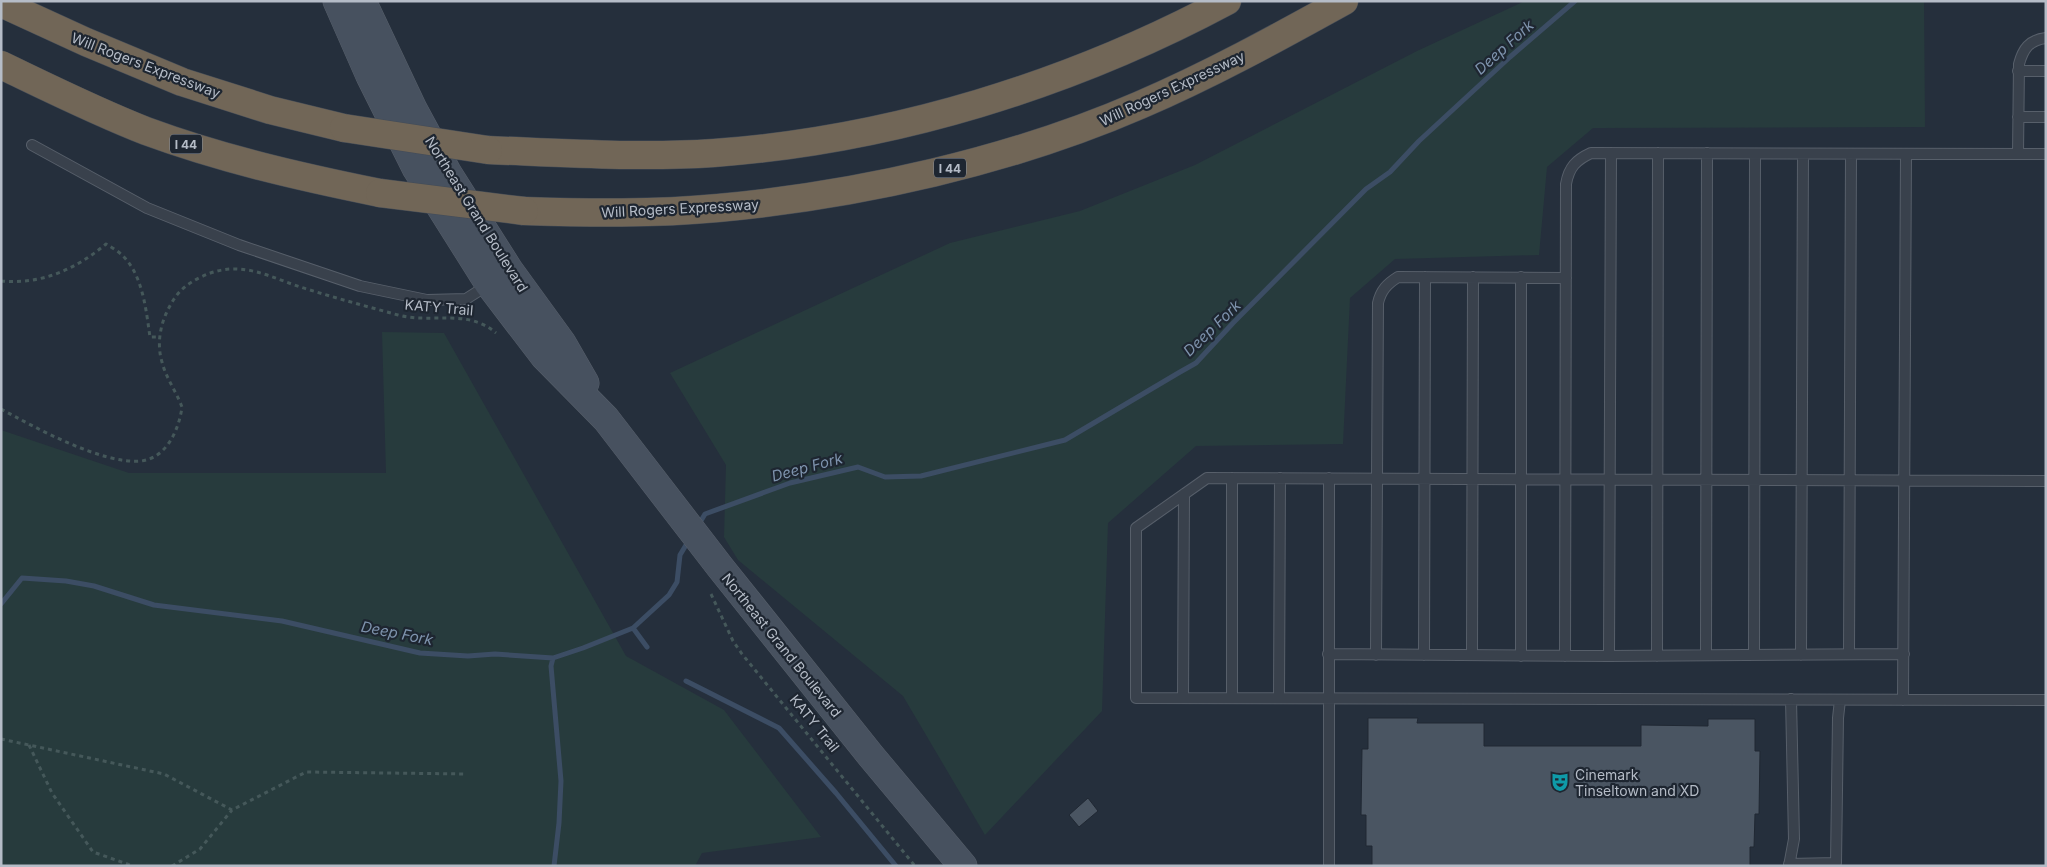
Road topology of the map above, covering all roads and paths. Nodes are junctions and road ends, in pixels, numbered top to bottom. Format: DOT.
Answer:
graph roads {
  1 [pos="337,1"];
  2 [pos="362,1"];
  3 [pos="1227,1"];
  4 [pos="1344,1"];
  5 [pos="1,3"];
  6 [pos="2046,38"];
  7 [pos="1,65"];
  8 [pos="2018,71"];
  9 [pos="2046,71"];
  10 [pos="2018,117"];
  11 [pos="2046,117"];
  12 [pos="32,145"];
  13 [pos="1611,153"];
  14 [pos="1658,153"];
  15 [pos="1707,153"];
  16 [pos="1755,154"];
  17 [pos="1803,154"];
  18 [pos="1850,154"];
  19 [pos="1906,154"];
  20 [pos="2018,154"];
  21 [pos="2046,154"];
  22 [pos="499,277"];
  23 [pos="1425,277"];
  24 [pos="1473,277"];
  25 [pos="1521,277"];
  26 [pos="1566,278"];
  27 [pos="1,281"];
  28 [pos="159,337"];
  29 [pos="501,338"];
  30 [pos="1,408"];
  31 [pos="1232,478"];
  32 [pos="1280,478"];
  33 [pos="1330,478"];
  34 [pos="1424,479"];
  35 [pos="1473,479"];
  36 [pos="1377,480"];
  37 [pos="1521,480"];
  38 [pos="1565,480"];
  39 [pos="1610,480"];
  40 [pos="1658,480"];
  41 [pos="1706,480"];
  42 [pos="1754,480"];
  43 [pos="1802,480"];
  44 [pos="1850,480"];
  45 [pos="2046,480"];
  46 [pos="1904,481"];
  47 [pos="1184,494"];
  48 [pos="714,578"];
  49 [pos="1328,654"];
  50 [pos="1849,654"];
  51 [pos="1904,654"];
  52 [pos="1376,655"];
  53 [pos="1424,655"];
  54 [pos="1472,655"];
  55 [pos="1706,655"];
  56 [pos="1754,655"];
  57 [pos="1801,655"];
  58 [pos="1520,656"];
  59 [pos="1565,656"];
  60 [pos="1609,656"];
  61 [pos="1657,656"];
  62 [pos="1183,698"];
  63 [pos="1232,698"];
  64 [pos="1279,698"];
  65 [pos="1328,698"];
  66 [pos="1791,699"];
  67 [pos="1840,700"];
  68 [pos="1903,700"];
  69 [pos="2046,700"];
  70 [pos="1,739"];
  71 [pos="29,745"];
  72 [pos="468,774"];
  73 [pos="232,810"];
  74 [pos="1789,865"];
  75 [pos="133,866"];
  76 [pos="172,866"];
  77 [pos="915,866"];
  78 [pos="963,866"];
  79 [pos="1328,866"];
  1 -- 22 [label="street, Northeast Grand Boulevard"];
  2 -- 22 [label="street, Northeast Grand Boulevard"];
  3 -- 5 [label="highway, Will Rogers Expressway, bridge"];
  4 -- 7 [label="highway, Will Rogers Expressway / I 44, bridge"];
  6 -- 8 [label="lane"];
  8 -- 9 [label="lane"];
  8 -- 10 [label="lane"];
  10 -- 11 [label="lane"];
  10 -- 20 [label="lane"];
  12 -- 22 [label="lane"];
  13 -- 14 [label="lane"];
  13 -- 26 [label="lane"];
  13 -- 39 [label="lane"];
  14 -- 15 [label="lane"];
  14 -- 40 [label="lane"];
  15 -- 16 [label="lane"];
  15 -- 41 [label="lane"];
  16 -- 17 [label="lane"];
  16 -- 42 [label="lane"];
  17 -- 18 [label="lane"];
  17 -- 43 [label="lane"];
  18 -- 19 [label="lane"];
  18 -- 44 [label="lane"];
  19 -- 20 [label="lane"];
  19 -- 46 [label="lane"];
  20 -- 21 [label="lane"];
  22 -- 48 [label="street, Northeast Grand Boulevard"];
  23 -- 24 [label="lane"];
  23 -- 34 [label="lane"];
  23 -- 36 [label="lane"];
  24 -- 25 [label="lane"];
  24 -- 35 [label="lane"];
  25 -- 26 [label="lane"];
  25 -- 37 [label="lane"];
  26 -- 38 [label="lane"];
  27 -- 28 [label="path"];
  28 -- 29 [label="path, KATY Trail"];
  28 -- 30 [label="path"];
  31 -- 32 [label="lane"];
  31 -- 47 [label="lane"];
  31 -- 63 [label="lane"];
  32 -- 33 [label="lane"];
  32 -- 64 [label="lane"];
  33 -- 36 [label="lane"];
  33 -- 49 [label="lane"];
  34 -- 35 [label="lane"];
  34 -- 36 [label="lane"];
  34 -- 53 [label="lane"];
  35 -- 37 [label="lane"];
  35 -- 54 [label="lane"];
  36 -- 52 [label="lane"];
  37 -- 38 [label="lane"];
  37 -- 58 [label="lane"];
  38 -- 39 [label="lane"];
  38 -- 59 [label="lane"];
  39 -- 40 [label="lane"];
  39 -- 60 [label="lane"];
  40 -- 41 [label="lane"];
  40 -- 61 [label="lane"];
  41 -- 42 [label="lane"];
  41 -- 55 [label="lane"];
  42 -- 43 [label="lane"];
  42 -- 56 [label="lane"];
  43 -- 44 [label="lane"];
  43 -- 57 [label="lane"];
  44 -- 46 [label="lane"];
  44 -- 50 [label="lane"];
  45 -- 46 [label="lane"];
  46 -- 51 [label="lane"];
  47 -- 62 [label="lane"];
  47 -- 62 [label="lane"];
  48 -- 77 [label="path, KATY Trail"];
  48 -- 78 [label="street, Northeast Grand Boulevard"];
  49 -- 52 [label="lane"];
  49 -- 65 [label="lane"];
  50 -- 51 [label="lane"];
  50 -- 57 [label="lane"];
  51 -- 68 [label="lane"];
  52 -- 53 [label="lane"];
  53 -- 54 [label="lane"];
  54 -- 58 [label="lane"];
  55 -- 56 [label="lane"];
  55 -- 61 [label="lane"];
  56 -- 57 [label="lane"];
  58 -- 59 [label="lane"];
  59 -- 60 [label="lane"];
  60 -- 61 [label="lane"];
  62 -- 63 [label="lane"];
  63 -- 64 [label="lane"];
  64 -- 65 [label="lane"];
  65 -- 66 [label="lane"];
  65 -- 79 [label="lane"];
  66 -- 67 [label="lane"];
  66 -- 74 [label="lane"];
  67 -- 68 [label="lane"];
  67 -- 74 [label="lane"];
  68 -- 69 [label="lane"];
  70 -- 71 [label="path"];
  71 -- 73 [label="path"];
  71 -- 75 [label="path"];
  72 -- 73 [label="path"];
  73 -- 76 [label="path"];
}
